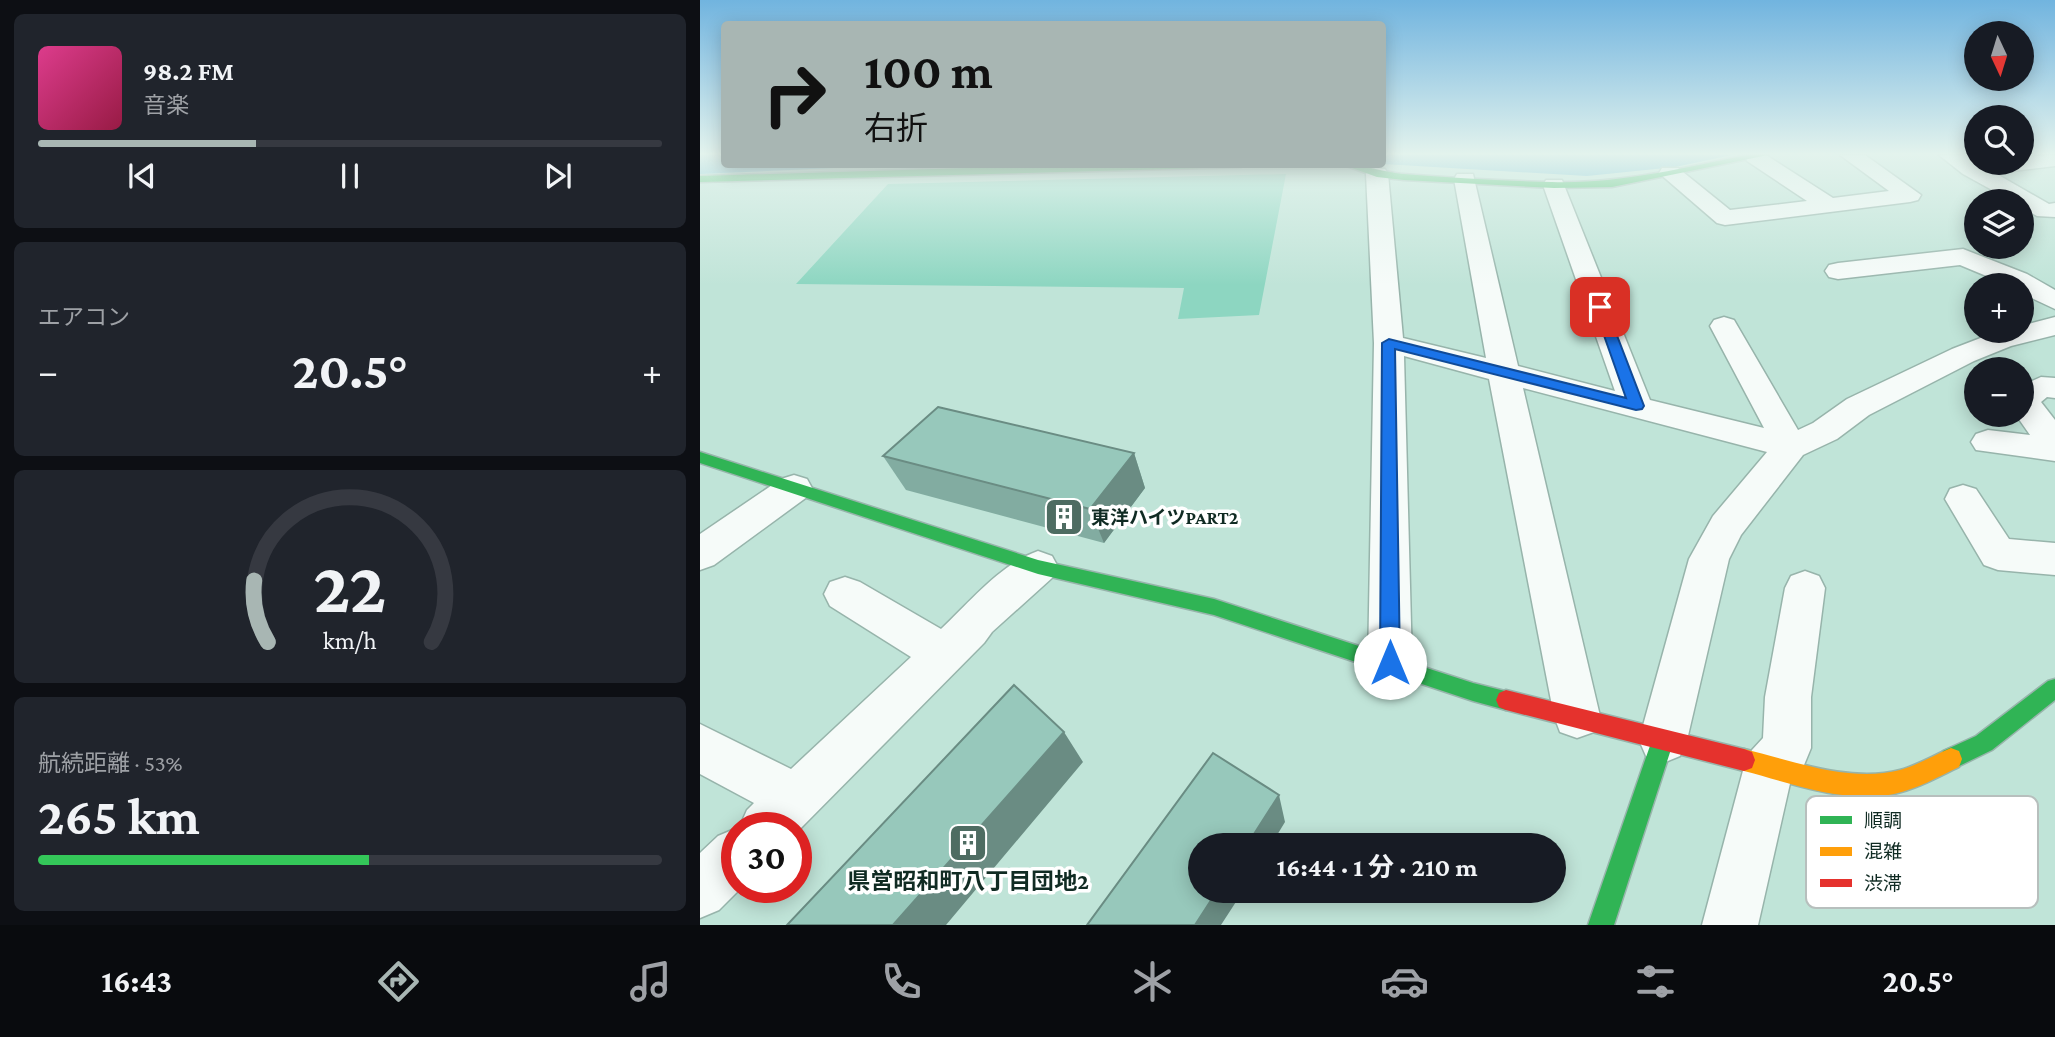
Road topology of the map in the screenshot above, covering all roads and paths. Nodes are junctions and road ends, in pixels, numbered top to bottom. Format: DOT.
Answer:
graph roads {
  1 [pos="1379,198"];
  2 [pos="1469,198"];
  3 [pos="1559,198"];
  4 [pos="1701,198"];
  5 [pos="1819,198"];
  6 [pos="1881,198"];
  7 [pos="2022,198"];
  8 [pos="1827,204"];
  9 [pos="2055,210"];
  10 [pos="1725,218"];
  11 [pos="1741,239"];
  12 [pos="1865,268"];
  13 [pos="1838,271"];
  14 [pos="1890,291"];
  15 [pos="2055,301"];
  16 [pos="1724,326"];
  17 [pos="2055,326"];
  18 [pos="1389,343"];
  19 [pos="1503,374"];
  20 [pos="2055,387"];
  21 [pos="1636,406"];
  22 [pos="1988,442"];
  23 [pos="1791,447"];
  24 [pos="2055,447"];
  25 [pos="700,457"];
  26 [pos="794,488"];
  27 [pos="1963,499"];
  28 [pos="700,554"];
  29 [pos="2055,559"];
  30 [pos="1038,567"];
  31 [pos="1805,589"];
  32 [pos="845,594"];
  33 [pos="944,654"];
  34 [pos="1390,663"];
  35 [pos="2055,688"];
  36 [pos="1577,716"];
  37 [pos="1663,740"];
  38 [pos="700,748"];
  39 [pos="1769,767"];
  40 [pos="779,812"];
  41 [pos="781,812"];
  42 [pos="721,871"];
  43 [pos="700,891"];
  44 [pos="1601,925"];
  45 [pos="1730,925"];
  1 -- 18 [label="street"];
  2 -- 19 [label="street"];
  3 -- 21 [label="street"];
  4 -- 10 [label="street"];
  5 -- 8 [label="street"];
  6 -- 8 [label="street"];
  7 -- 9 [label="street"];
  8 -- 10 [label="street"];
  10 -- 11 [label="street"];
  12 -- 13 [label="street"];
  12 -- 14 [label="street"];
  12 -- 15 [label="street"];
  16 -- 23 [label="street"];
  17 -- 23 [label="street"];
  18 -- 19 [label="street"];
  18 -- 34 [label="street"];
  19 -- 21 [label="street"];
  19 -- 36 [label="street"];
  20 -- 24 [label="street"];
  21 -- 23 [label="street"];
  22 -- 24 [label="street"];
  23 -- 37 [label="street"];
  25 -- 26 [label="street"];
  26 -- 28 [label="street"];
  26 -- 30 [label="street"];
  27 -- 29 [label="street"];
  30 -- 33 [label="street"];
  30 -- 34 [label="street"];
  31 -- 39 [label="street"];
  32 -- 33 [label="street"];
  33 -- 41 [label="street"];
  34 -- 36 [label="street"];
  35 -- 39 [label="street"];
  36 -- 37 [label="street"];
  37 -- 39 [label="street"];
  37 -- 44 [label="street"];
  38 -- 40 [label="street"];
  39 -- 45 [label="street"];
  42 -- 43 [label="street"];
}
